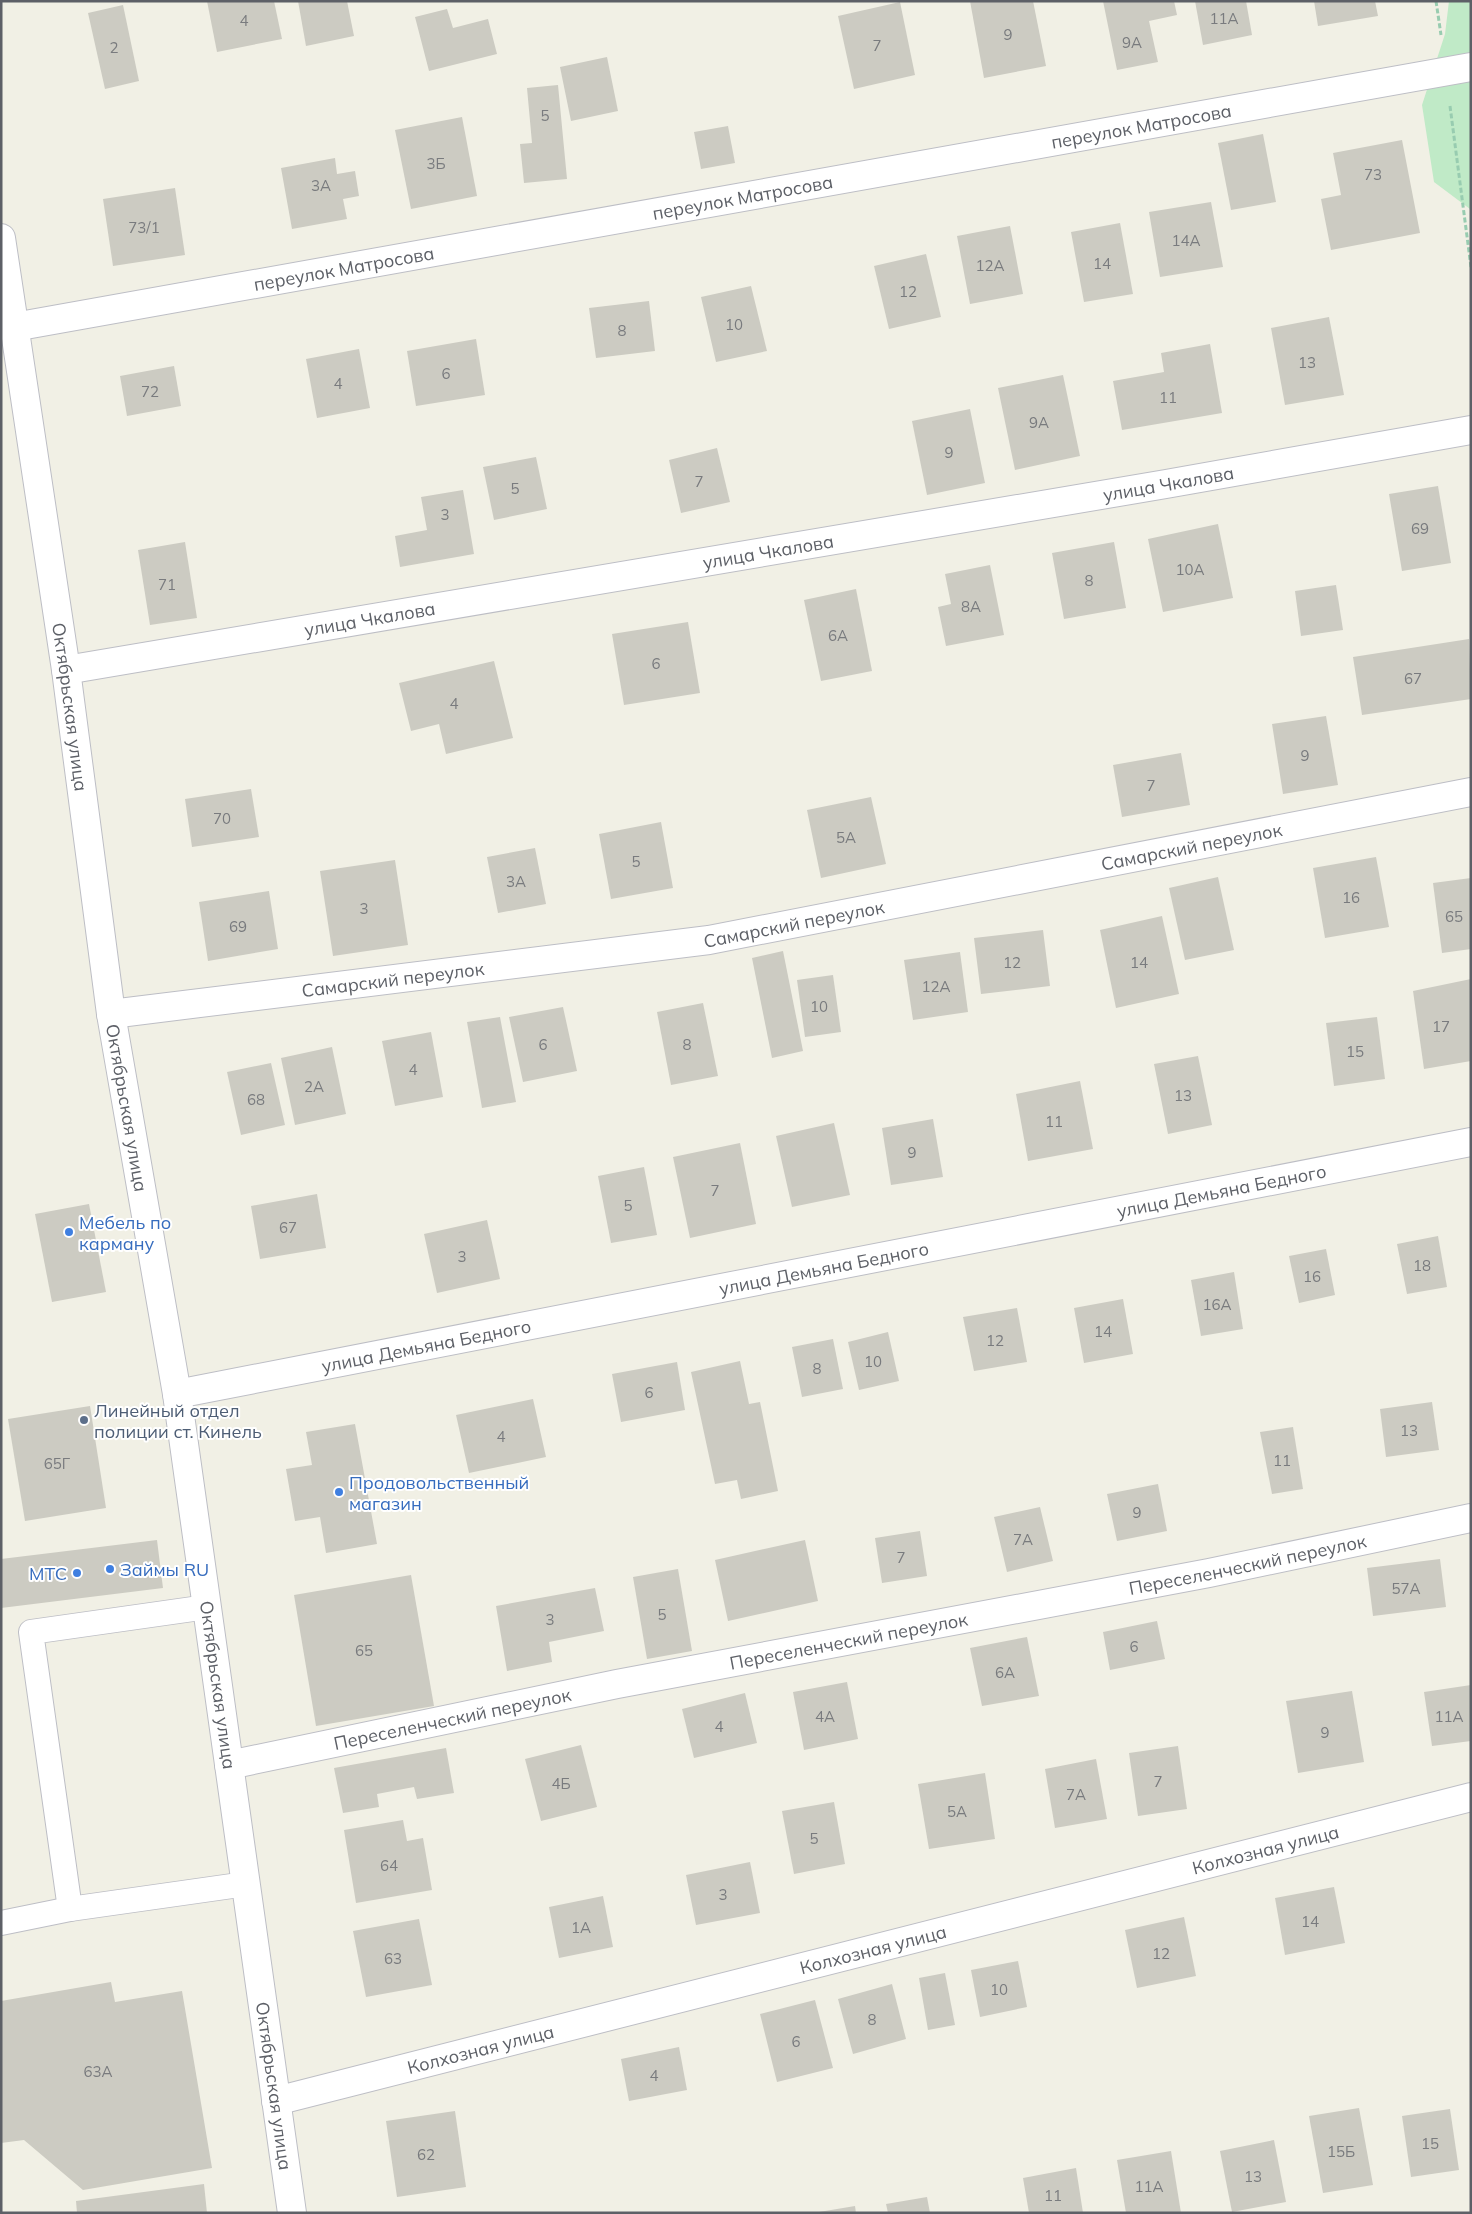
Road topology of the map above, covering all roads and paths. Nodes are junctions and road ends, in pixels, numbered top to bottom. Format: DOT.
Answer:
graph roads {
  1 [pos="1436,1"];
  2 [pos="1458,69"];
  3 [pos="1,238"];
  4 [pos="1471,267"];
  5 [pos="14,327"];
  6 [pos="1471,430"];
  7 [pos="66,670"];
  8 [pos="1471,792"];
  9 [pos="111,1014"];
  10 [pos="1471,1142"];
  11 [pos="177,1394"];
  12 [pos="1471,1518"];
  13 [pos="207,1607"];
  14 [pos="229,1765"];
  15 [pos="1471,1797"];
  16 [pos="246,1884"];
  17 [pos="70,1908"];
  18 [pos="1,1923"];
  19 [pos="276,2101"];
  20 [pos="292,2213"];
  1 -- 2 [label="path"];
  2 -- 4 [label="path"];
  2 -- 5 [label="street, переулок Матросова"];
  3 -- 5 [label="street, Октябрьская улица"];
  5 -- 7 [label="street, Октябрьская улица"];
  6 -- 7 [label="street, улица Чкалова"];
  7 -- 9 [label="street, Октябрьская улица"];
  8 -- 9 [label="street, Самарский переулок"];
  9 -- 11 [label="street, Октябрьская улица"];
  10 -- 11 [label="street, улица Демьяна Бедного"];
  11 -- 13 [label="street, Октябрьская улица"];
  12 -- 14 [label="street, Переселенческий переулок"];
  13 -- 14 [label="street, Октябрьская улица"];
  13 -- 17 [label="lane"];
  14 -- 16 [label="street, Октябрьская улица"];
  15 -- 19 [label="street, Колхозная улица"];
  16 -- 17 [label="lane"];
  16 -- 19 [label="street, Октябрьская улица"];
  17 -- 18 [label="lane"];
  19 -- 20 [label="street, Октябрьская улица"];
}
